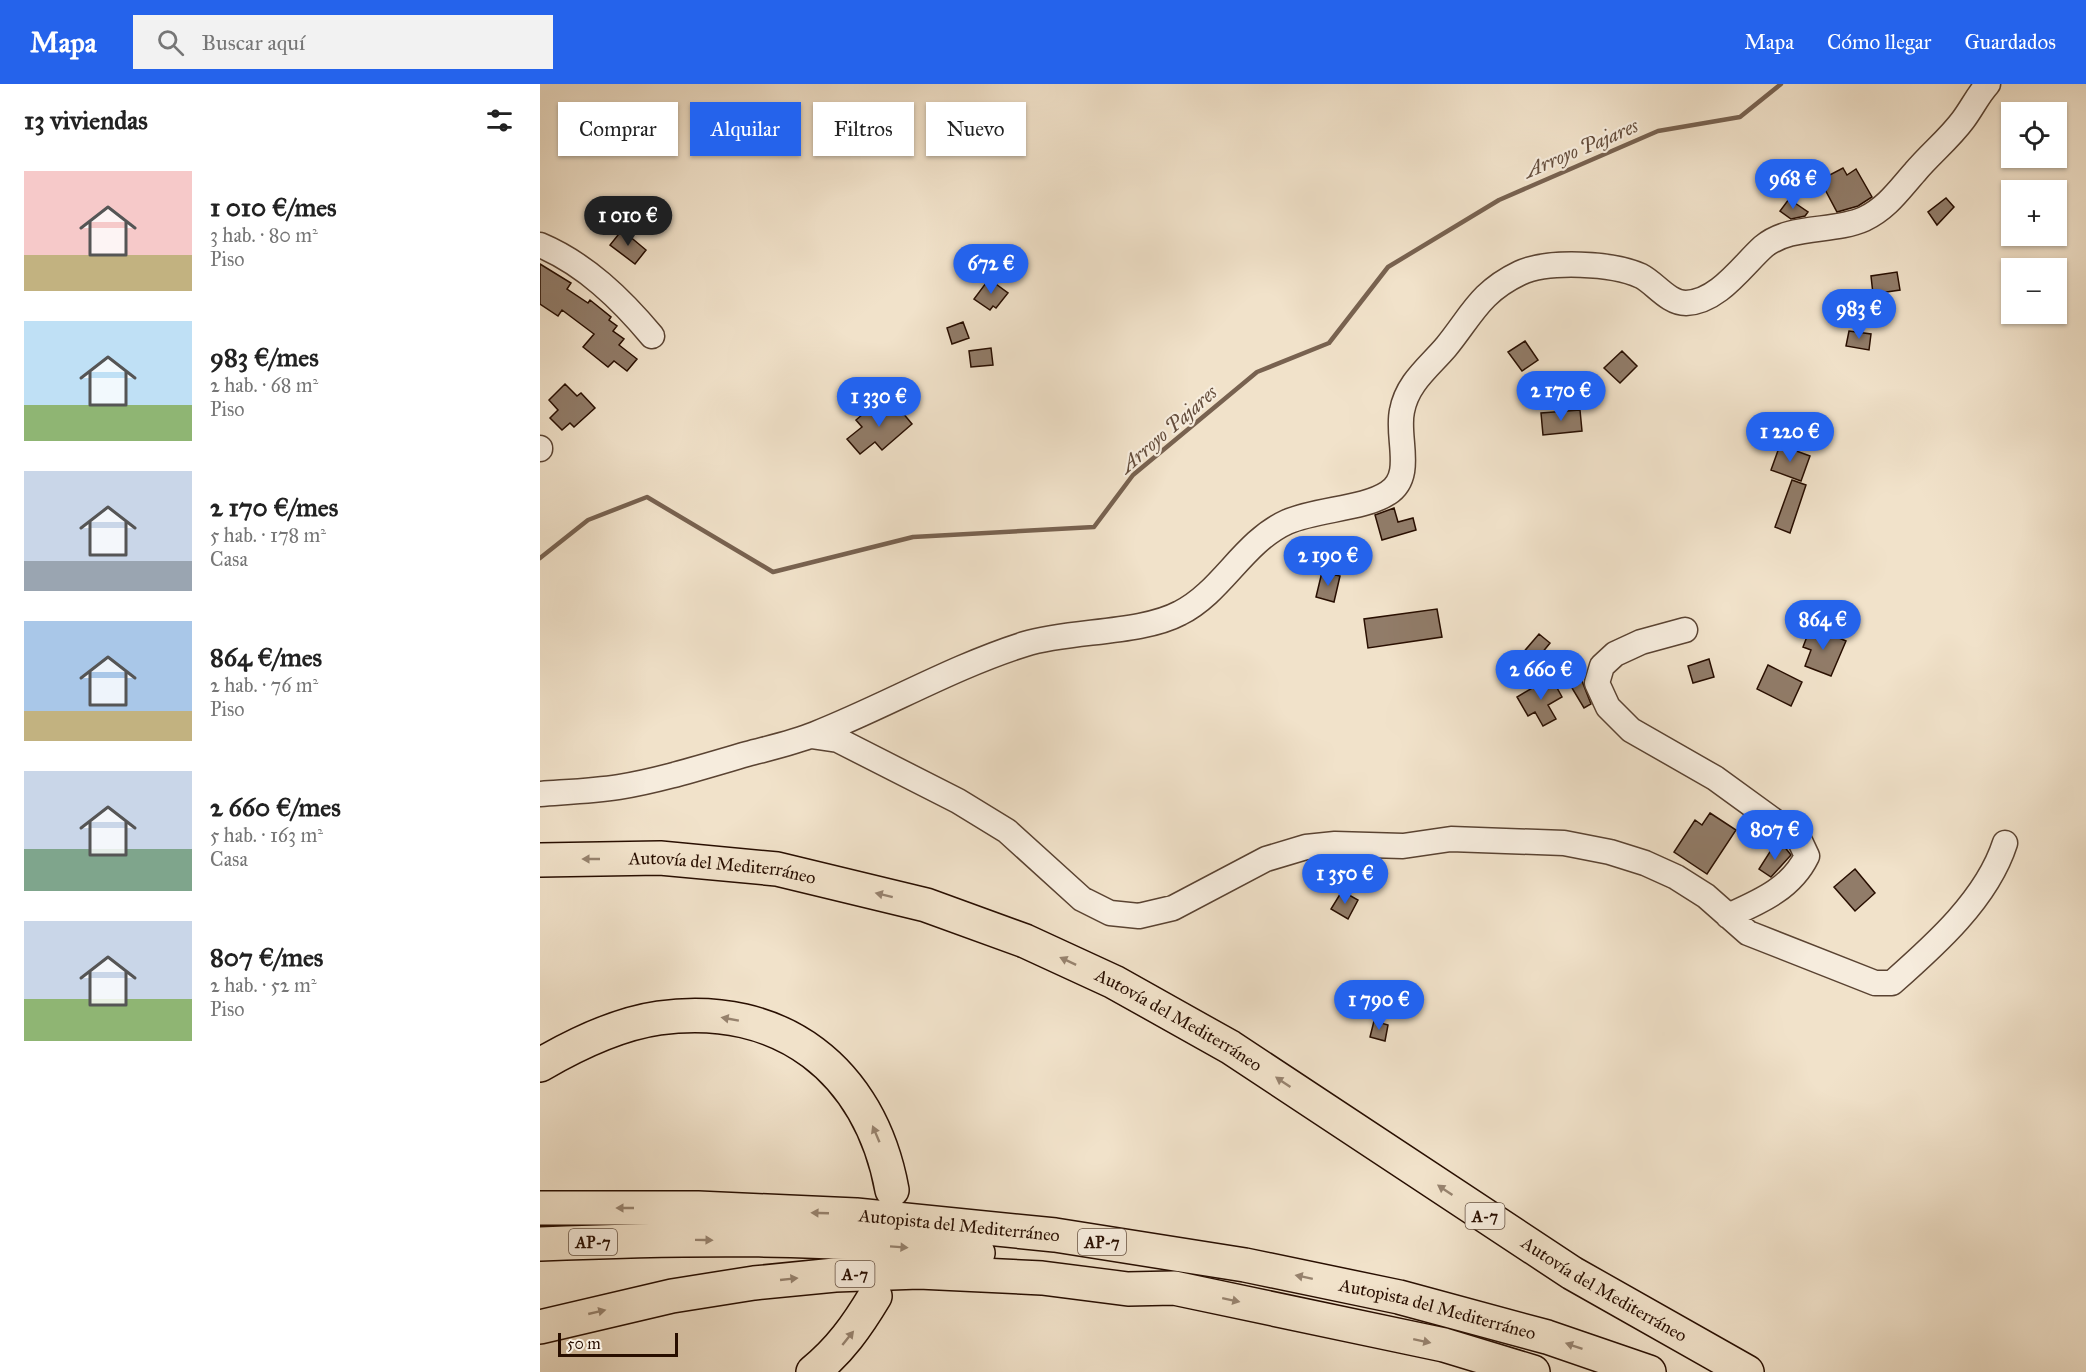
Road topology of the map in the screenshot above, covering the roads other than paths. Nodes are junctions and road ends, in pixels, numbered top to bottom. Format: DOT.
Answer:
graph roads {
  1 [pos="1988,84"];
  2 [pos="540,245"];
  3 [pos="652,336"];
  4 [pos="1685,630"];
  5 [pos="811,736"];
  6 [pos="540,794"];
  7 [pos="2005,843"];
  8 [pos="540,860"];
  9 [pos="1728,916"];
  10 [pos="540,1065"];
  11 [pos="892,1190"];
  12 [pos="540,1208"];
  13 [pos="540,1244"];
  14 [pos="1174,1288"];
  15 [pos="875,1296"];
  16 [pos="540,1327"];
  17 [pos="813,1372"];
  18 [pos="1533,1372"];
  19 [pos="1649,1372"];
  20 [pos="1747,1372"];
  1 -- 5 [label="street"];
  2 -- 3 [label="street"];
  4 -- 9 [label="street"];
  5 -- 6 [label="street"];
  5 -- 9 [label="street"];
  7 -- 9 [label="street"];
  20 -- 8 [label="highway, Autovía del Mediterráneo / A-7, one-way"];
  11 -- 10 [label="highway, one-way"];
  19 -- 12 [label="highway, Autopista del Mediterráneo / AP-7, one-way"];
  13 -- 14 [label="highway, Autopista del Mediterráneo / AP-7, one-way"];
  16 -- 14 [label="highway, A-7, one-way"];
  14 -- 18 [label="highway, A-7, one-way"];
  17 -- 15 [label="highway, one-way"];
}
